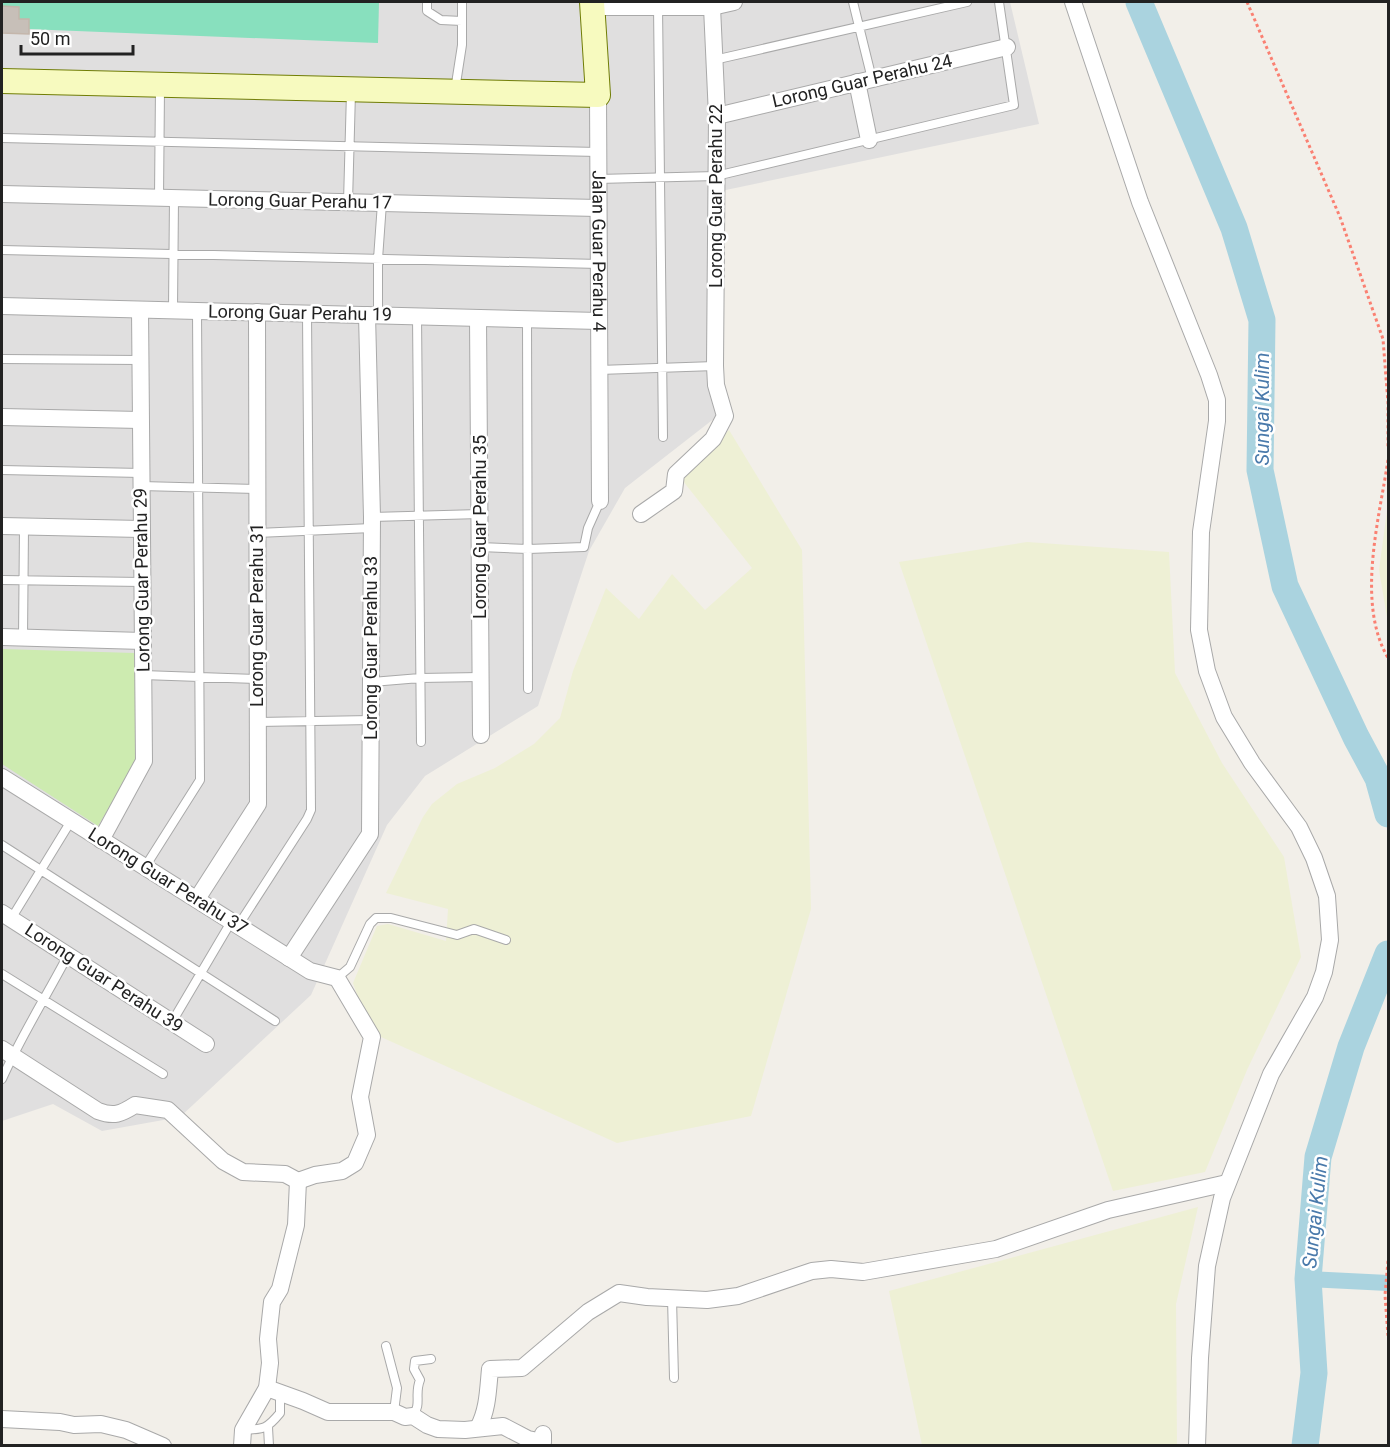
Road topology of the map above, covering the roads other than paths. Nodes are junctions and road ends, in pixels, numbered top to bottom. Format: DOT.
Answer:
graph roads {
  1 [pos="427,2"];
  2 [pos="462,2"];
  3 [pos="734,2"];
  4 [pos="853,2"];
  5 [pos="968,2"];
  6 [pos="999,2"];
  7 [pos="1072,2"];
  8 [pos="592,4"];
  9 [pos="658,6"];
  10 [pos="712,7"];
  11 [pos="462,21"];
  12 [pos="859,26"];
  13 [pos="1006,47"];
  14 [pos="714,60"];
  15 [pos="2,81"];
  16 [pos="864,81"];
  17 [pos="160,84"];
  18 [pos="351,89"];
  19 [pos="455,91"];
  20 [pos="598,95"];
  21 [pos="717,116"];
  22 [pos="2,138"];
  23 [pos="869,140"];
  24 [pos="158,141"];
  25 [pos="349,145"];
  26 [pos="598,152"];
  27 [pos="716,176"];
  28 [pos="661,178"];
  29 [pos="598,179"];
  30 [pos="2,194"];
  31 [pos="166,198"];
  32 [pos="348,202"];
  33 [pos="382,203"];
  34 [pos="598,208"];
  35 [pos="2,250"];
  36 [pos="174,254"];
  37 [pos="378,259"];
  38 [pos="598,264"];
  39 [pos="2,306"];
  40 [pos="140,310"];
  41 [pos="174,310"];
  42 [pos="196,311"];
  43 [pos="257,312"];
  44 [pos="307,314"];
  45 [pos="373,315"];
  46 [pos="417,316"];
  47 [pos="478,318"];
  48 [pos="527,319"];
  49 [pos="599,321"];
  50 [pos="2,359"];
  51 [pos="140,360"];
  52 [pos="715,366"];
  53 [pos="663,368"];
  54 [pos="599,370"];
  55 [pos="2,417"];
  56 [pos="140,420"];
  57 [pos="663,436"];
  58 [pos="2,470"];
  59 [pos="141,480"];
  60 [pos="198,488"];
  61 [pos="257,489"];
  62 [pos="600,501"];
  63 [pos="480,514"];
  64 [pos="641,514"];
  65 [pos="418,516"];
  66 [pos="372,523"];
  67 [pos="2,526"];
  68 [pos="24,527"];
  69 [pos="141,529"];
  70 [pos="308,531"];
  71 [pos="257,533"];
  72 [pos="480,547"];
  73 [pos="528,549"];
  74 [pos="2,580"];
  75 [pos="23,580"];
  76 [pos="142,582"];
  77 [pos="2,637"];
  78 [pos="23,638"];
  79 [pos="142,641"];
  80 [pos="143,675"];
  81 [pos="199,676"];
  82 [pos="480,676"];
  83 [pos="420,678"];
  84 [pos="257,679"];
  85 [pos="372,682"];
  86 [pos="528,689"];
  87 [pos="371,720"];
  88 [pos="310,721"];
  89 [pos="258,722"];
  90 [pos="481,735"];
  91 [pos="421,742"];
  92 [pos="2,777"];
  93 [pos="71,821"];
  94 [pos="101,840"];
  95 [pos="2,845"];
  96 [pos="145,867"];
  97 [pos="41,871"];
  98 [pos="197,899"];
  99 [pos="6,916"];
  100 [pos="235,924"];
  101 [pos="506,940"];
  102 [pos="68,955"];
  103 [pos="289,958"];
  104 [pos="201,973"];
  105 [pos="2,974"];
  106 [pos="337,978"];
  107 [pos="44,1000"];
  108 [pos="275,1021"];
  109 [pos="172,1022"];
  110 [pos="206,1044"];
  111 [pos="7,1052"];
  112 [pos="163,1074"];
  113 [pos="2,1078"];
  114 [pos="298,1181"];
  115 [pos="1227,1183"];
  116 [pos="672,1298"];
  117 [pos="386,1346"];
  118 [pos="431,1359"];
  119 [pos="674,1378"];
  120 [pos="273,1390"];
  121 [pos="394,1412"];
  122 [pos="413,1416"];
  123 [pos="2,1419"];
  124 [pos="268,1427"];
  125 [pos="478,1428"];
  126 [pos="243,1438"];
  127 [pos="545,1440"];
  128 [pos="163,1446"];
  129 [pos="268,1446"];
  130 [pos="1197,1446"];
  1 -- 11 [label="lane"];
  2 -- 11 [label="lane"];
  3 -- 10 [label="street"];
  4 -- 12 [label="lane"];
  5 -- 12 [label="lane"];
  6 -- 13 [label="lane"];
  7 -- 115 [label="street"];
  8 -- 9 [label="street"];
  8 -- 20 [label="street, Jalan Guar Perahu 4"];
  9 -- 10 [label="street"];
  9 -- 28 [label="lane"];
  10 -- 14 [label="street, Lorong Guar Perahu 22"];
  11 -- 19 [label="lane"];
  12 -- 14 [label="lane"];
  12 -- 16 [label="lane"];
  13 -- 16 [label="street, Lorong Guar Perahu 24"];
  13 -- 23 [label="lane"];
  14 -- 21 [label="street, Lorong Guar Perahu 22"];
  15 -- 17 [label="street"];
  16 -- 21 [label="street, Lorong Guar Perahu 24"];
  16 -- 23 [label="street"];
  17 -- 18 [label="street"];
  17 -- 24 [label="lane"];
  18 -- 19 [label="street"];
  18 -- 25 [label="lane"];
  19 -- 20 [label="street"];
  20 -- 26 [label="street, Jalan Guar Perahu 4"];
  21 -- 27 [label="street, Lorong Guar Perahu 22"];
  22 -- 24 [label="lane"];
  23 -- 27 [label="lane"];
  24 -- 25 [label="lane"];
  24 -- 31 [label="lane"];
  25 -- 26 [label="lane"];
  25 -- 32 [label="lane"];
  26 -- 29 [label="street, Jalan Guar Perahu 4"];
  27 -- 28 [label="lane"];
  27 -- 52 [label="street, Lorong Guar Perahu 22"];
  28 -- 29 [label="lane"];
  28 -- 53 [label="lane"];
  29 -- 34 [label="street, Jalan Guar Perahu 4"];
  30 -- 31 [label="street, Lorong Guar Perahu 17"];
  31 -- 32 [label="street, Lorong Guar Perahu 17"];
  31 -- 36 [label="lane"];
  32 -- 33 [label="street, Lorong Guar Perahu 17"];
  33 -- 34 [label="street, Lorong Guar Perahu 17"];
  33 -- 37 [label="lane"];
  34 -- 38 [label="street, Jalan Guar Perahu 4"];
  35 -- 36 [label="lane"];
  36 -- 37 [label="lane"];
  36 -- 41 [label="lane"];
  37 -- 38 [label="lane"];
  37 -- 45 [label="lane"];
  38 -- 49 [label="street, Jalan Guar Perahu 4"];
  39 -- 40 [label="street, Lorong Guar Perahu 19"];
  40 -- 41 [label="street, Lorong Guar Perahu 19"];
  40 -- 51 [label="street, Lorong Guar Perahu 29"];
  41 -- 42 [label="street, Lorong Guar Perahu 19"];
  42 -- 43 [label="street, Lorong Guar Perahu 19"];
  42 -- 60 [label="lane"];
  43 -- 44 [label="street, Lorong Guar Perahu 19"];
  43 -- 61 [label="street, Lorong Guar Perahu 31"];
  44 -- 45 [label="street, Lorong Guar Perahu 19"];
  44 -- 70 [label="lane"];
  45 -- 46 [label="street, Lorong Guar Perahu 19"];
  45 -- 66 [label="street, Lorong Guar Perahu 33"];
  46 -- 47 [label="street, Lorong Guar Perahu 19"];
  46 -- 65 [label="lane"];
  47 -- 48 [label="street, Lorong Guar Perahu 19"];
  47 -- 63 [label="street, Lorong Guar Perahu 35"];
  48 -- 49 [label="street, Lorong Guar Perahu 19"];
  48 -- 73 [label="lane"];
  49 -- 54 [label="street, Jalan Guar Perahu 4"];
  50 -- 51 [label="lane"];
  51 -- 56 [label="street, Lorong Guar Perahu 29"];
  52 -- 53 [label="lane"];
  52 -- 64 [label="street, Lorong Guar Perahu 22"];
  53 -- 54 [label="lane"];
  53 -- 57 [label="lane"];
  54 -- 62 [label="street, Jalan Guar Perahu 4"];
  55 -- 56 [label="street"];
  56 -- 59 [label="street, Lorong Guar Perahu 29"];
  58 -- 59 [label="lane"];
  59 -- 60 [label="lane"];
  59 -- 69 [label="street, Lorong Guar Perahu 29"];
  60 -- 61 [label="lane"];
  60 -- 81 [label="lane"];
  61 -- 71 [label="street, Lorong Guar Perahu 31"];
  62 -- 73 [label="lane"];
  63 -- 65 [label="lane"];
  63 -- 72 [label="street, Lorong Guar Perahu 35"];
  65 -- 66 [label="lane"];
  65 -- 83 [label="lane"];
  66 -- 70 [label="lane"];
  66 -- 85 [label="street, Lorong Guar Perahu 33"];
  67 -- 68 [label="street"];
  68 -- 69 [label="street"];
  68 -- 75 [label="lane"];
  69 -- 76 [label="street, Lorong Guar Perahu 29"];
  70 -- 71 [label="lane"];
  70 -- 88 [label="lane"];
  71 -- 84 [label="street, Lorong Guar Perahu 31"];
  72 -- 73 [label="lane"];
  72 -- 82 [label="street, Lorong Guar Perahu 35"];
  73 -- 86 [label="lane"];
  74 -- 75 [label="lane"];
  75 -- 76 [label="lane"];
  75 -- 78 [label="lane"];
  76 -- 79 [label="street, Lorong Guar Perahu 29"];
  77 -- 78 [label="street"];
  78 -- 79 [label="street"];
  79 -- 80 [label="street, Lorong Guar Perahu 29"];
  80 -- 81 [label="lane"];
  80 -- 94 [label="street, Lorong Guar Perahu 29"];
  81 -- 84 [label="lane"];
  81 -- 96 [label="lane"];
  82 -- 83 [label="lane"];
  82 -- 90 [label="street, Lorong Guar Perahu 35"];
  83 -- 85 [label="lane"];
  83 -- 91 [label="lane"];
  84 -- 89 [label="street, Lorong Guar Perahu 31"];
  85 -- 87 [label="street, Lorong Guar Perahu 33"];
  87 -- 88 [label="lane"];
  87 -- 103 [label="street, Lorong Guar Perahu 33"];
  88 -- 89 [label="lane"];
  88 -- 100 [label="lane"];
  89 -- 98 [label="street, Lorong Guar Perahu 31"];
  92 -- 93 [label="street, Lorong Guar Perahu 37"];
  93 -- 94 [label="street, Lorong Guar Perahu 37"];
  93 -- 97 [label="lane"];
  94 -- 96 [label="street, Lorong Guar Perahu 37"];
  95 -- 97 [label="lane"];
  96 -- 98 [label="street, Lorong Guar Perahu 37"];
  97 -- 99 [label="lane"];
  97 -- 104 [label="lane"];
  98 -- 100 [label="street, Lorong Guar Perahu 37"];
  99 -- 102 [label="street, Lorong Guar Perahu 39"];
  100 -- 103 [label="street, Lorong Guar Perahu 37"];
  100 -- 104 [label="lane"];
  101 -- 106 [label="lane"];
  102 -- 107 [label="lane"];
  102 -- 109 [label="street, Lorong Guar Perahu 39"];
  103 -- 106 [label="street, Lorong Guar Perahu 37"];
  104 -- 108 [label="lane"];
  104 -- 109 [label="lane"];
  105 -- 107 [label="lane"];
  106 -- 114 [label="street"];
  107 -- 111 [label="lane"];
  107 -- 112 [label="lane"];
  109 -- 110 [label="street, Lorong Guar Perahu 39"];
  111 -- 113 [label="lane"];
  111 -- 114 [label="street"];
  114 -- 120 [label="street"];
  115 -- 116 [label="street"];
  115 -- 130 [label="street"];
  116 -- 119 [label="lane"];
  116 -- 125 [label="street"];
  117 -- 121 [label="lane"];
  118 -- 122 [label="lane"];
  120 -- 121 [label="street"];
  120 -- 124 [label="lane"];
  120 -- 126 [label="street"];
  121 -- 122 [label="street"];
  122 -- 125 [label="street"];
  123 -- 128 [label="street"];
  124 -- 126 [label="lane"];
  124 -- 129 [label="lane"];
  125 -- 127 [label="street"];
}
